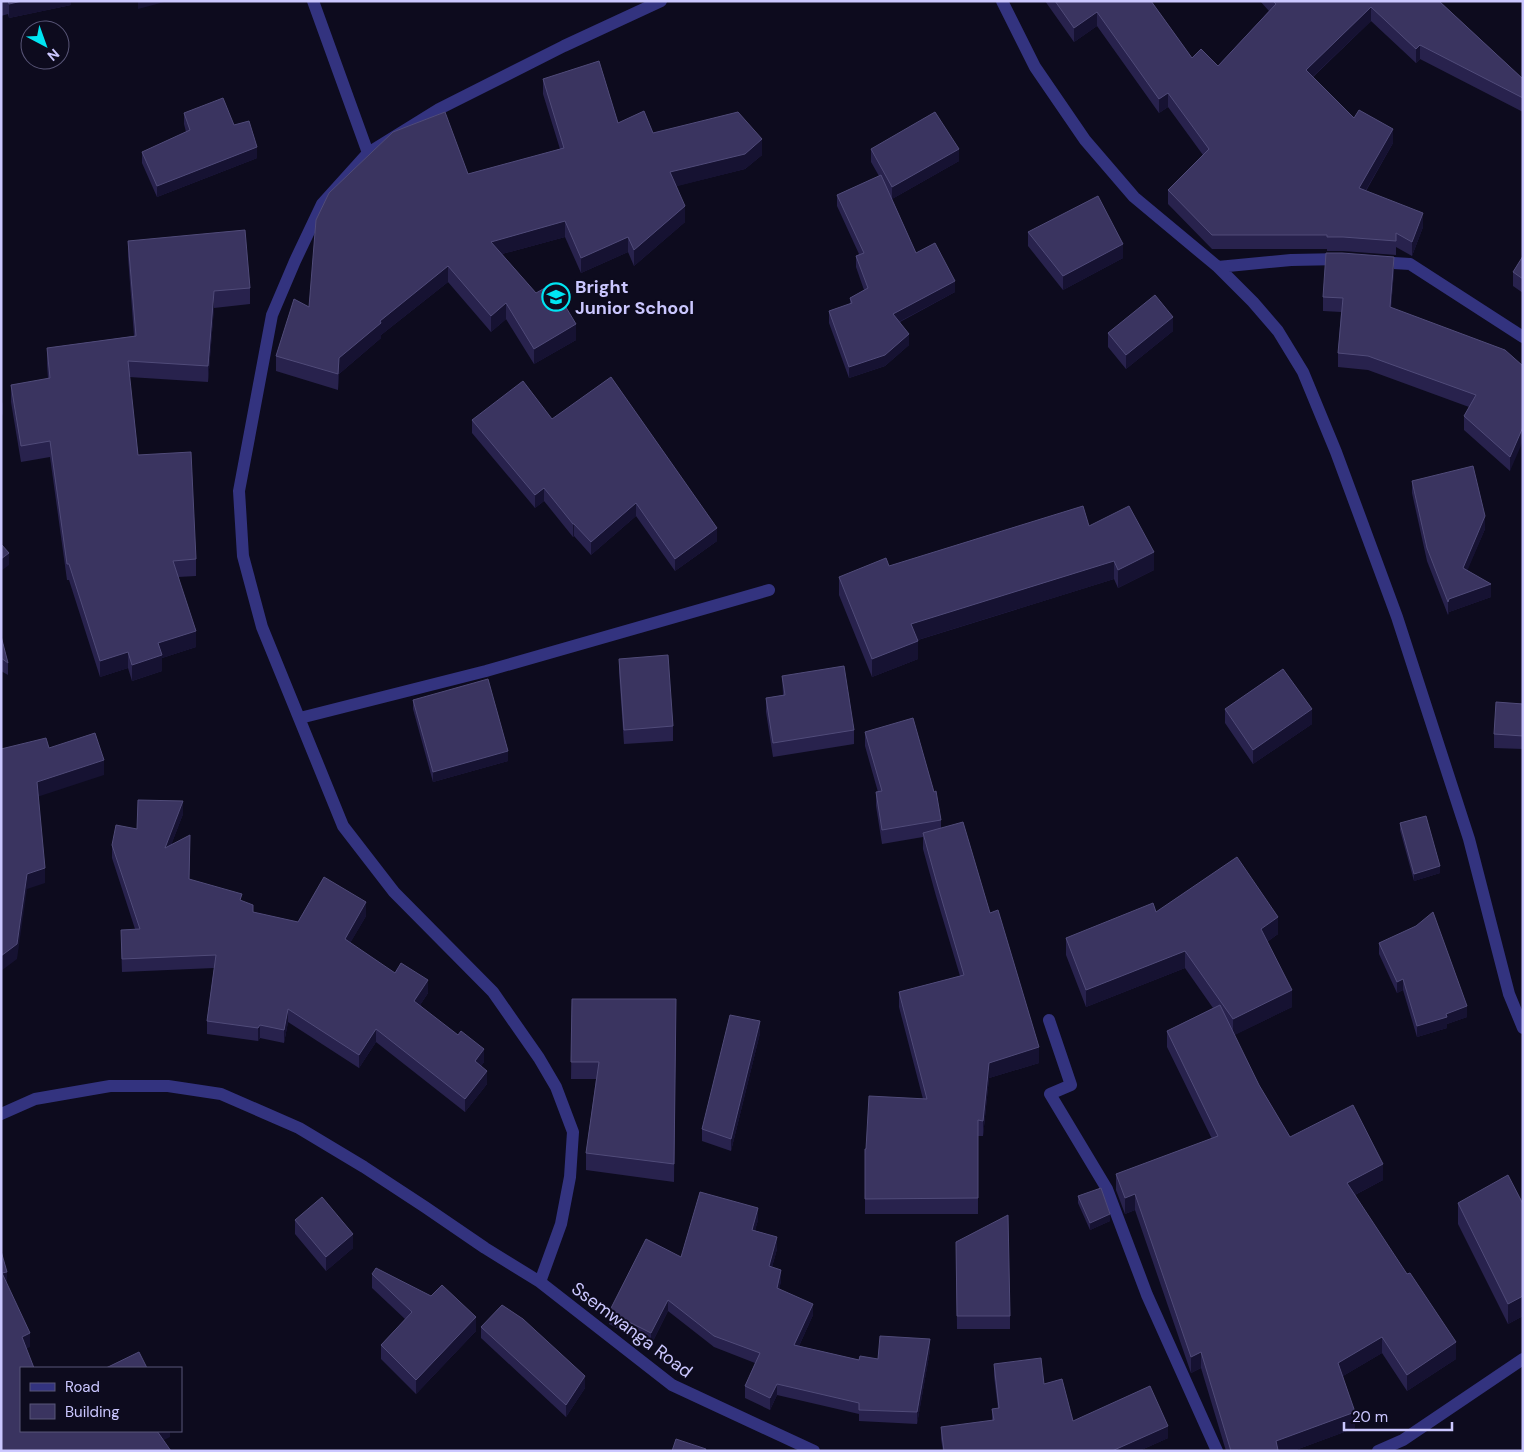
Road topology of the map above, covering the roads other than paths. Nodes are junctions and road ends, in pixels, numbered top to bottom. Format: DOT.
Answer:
graph roads {
  1 [pos="313,1"];
  2 [pos="661,1"];
  3 [pos="1002,1"];
  4 [pos="368,153"];
  5 [pos="1218,268"];
  6 [pos="1523,337"];
  7 [pos="769,590"];
  8 [pos="300,718"];
  9 [pos="1049,1020"];
  10 [pos="1523,1028"];
  11 [pos="1,1114"];
  12 [pos="540,1282"];
  13 [pos="1523,1359"];
  14 [pos="814,1451"];
  15 [pos="1217,1451"];
  16 [pos="1378,1451"];
  1 -- 4 [label="street"];
  2 -- 4 [label="street"];
  3 -- 5 [label="street"];
  4 -- 8 [label="street"];
  5 -- 6 [label="street"];
  5 -- 10 [label="street"];
  7 -- 8 [label="street"];
  8 -- 12 [label="street"];
  9 -- 15 [label="street"];
  11 -- 12 [label="street, Ssemwanga Road"];
  12 -- 14 [label="street, Ssemwanga Road"];
  13 -- 16 [label="street"];
}
